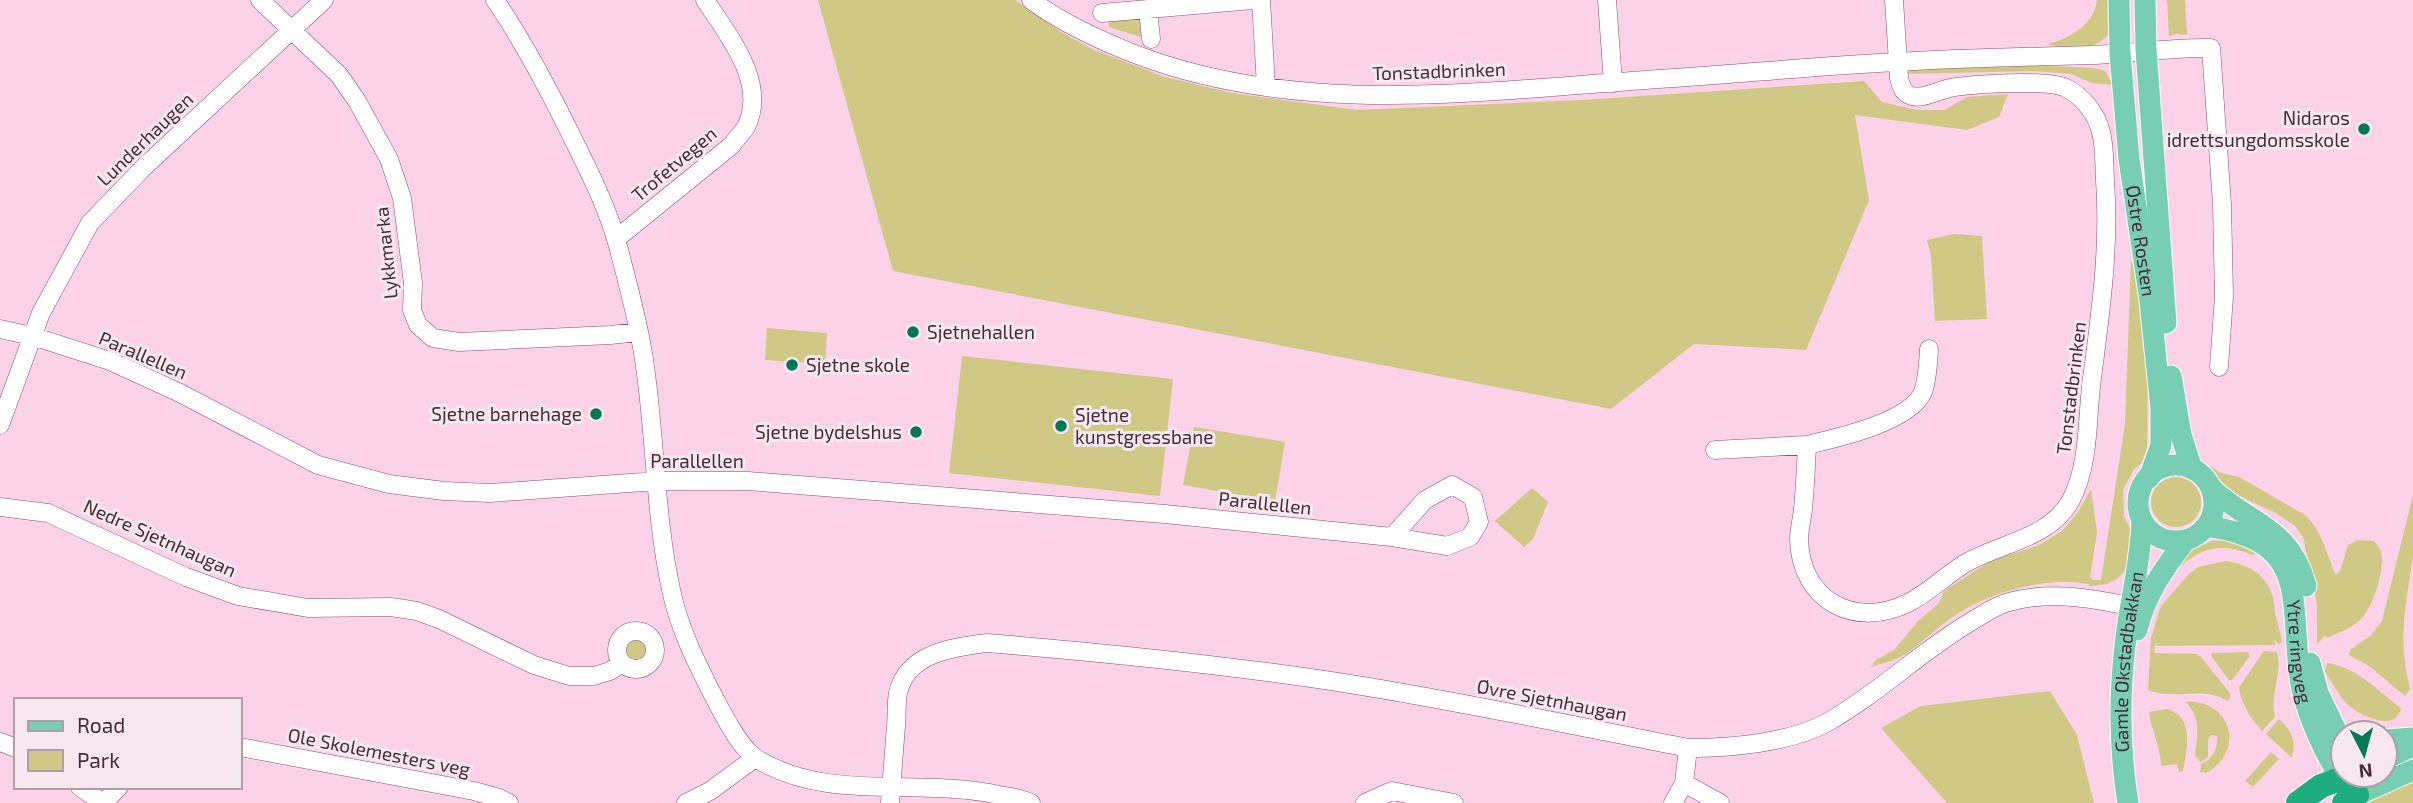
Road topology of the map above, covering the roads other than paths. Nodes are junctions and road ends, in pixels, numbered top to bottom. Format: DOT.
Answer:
graph roads {
  1 [pos="260,0"];
  2 [pos="324,0"];
  3 [pos="495,0"];
  4 [pos="705,0"];
  5 [pos="1031,0"];
  6 [pos="1253,0"];
  7 [pos="1261,0"];
  8 [pos="1607,0"];
  9 [pos="1894,0"];
  10 [pos="2119,0"];
  11 [pos="2145,0"];
  12 [pos="1148,9"];
  13 [pos="1102,13"];
  14 [pos="291,29"];
  15 [pos="1151,39"];
  16 [pos="2146,50"];
  17 [pos="2120,53"];
  18 [pos="1897,62"];
  19 [pos="1614,82"];
  20 [pos="1266,86"];
  21 [pos="616,239"];
  22 [pos="0,329"];
  23 [pos="639,332"];
  24 [pos="32,336"];
  25 [pos="1929,349"];
  26 [pos="2219,367"];
  27 [pos="0,425"];
  28 [pos="1807,445"];
  29 [pos="1715,450"];
  30 [pos="2192,469"];
  31 [pos="2149,478"];
  32 [pos="657,481"];
  33 [pos="2211,488"];
  34 [pos="0,507"];
  35 [pos="2142,520"];
  36 [pos="2207,526"];
  37 [pos="1392,537"];
  38 [pos="2186,540"];
  39 [pos="2136,608"];
  40 [pos="622,663"];
  41 [pos="2328,711"];
  42 [pos="2332,719"];
  43 [pos="2335,719"];
  44 [pos="2329,746"];
  45 [pos="242,747"];
  46 [pos="1688,748"];
  47 [pos="755,758"];
  48 [pos="1684,783"];
  49 [pos="2329,786"];
  50 [pos="83,789"];
  51 [pos="117,789"];
  52 [pos="891,796"];
  53 [pos="103,803"];
  54 [pos="509,803"];
  55 [pos="686,803"];
  56 [pos="1031,803"];
  57 [pos="1365,803"];
  58 [pos="1454,803"];
  59 [pos="1674,803"];
  60 [pos="1720,803"];
  61 [pos="2128,803"];
  62 [pos="2139,803"];
  63 [pos="2298,803"];
  1 -- 14 [label="street, Lykkmarka"];
  2 -- 14 [label="street, Lunderhaugen"];
  3 -- 21 [label="street"];
  4 -- 21 [label="street, Trofetvegen"];
  5 -- 20 [label="street, Tonstadbrinken"];
  6 -- 12 [label="street"];
  7 -- 20 [label="street"];
  8 -- 19 [label="street"];
  9 -- 18 [label="street, Tonstadbrinken"];
  10 -- 17 [label="main road, Østre Rosten"];
  11 -- 16 [label="main road, Østre Rosten"];
  12 -- 13 [label="street"];
  12 -- 15 [label="street"];
  14 -- 23 [label="street, Lykkmarka"];
  14 -- 24 [label="street, Lunderhaugen"];
  16 -- 17 [label="street, Tonstadbrinken"];
  16 -- 26 [label="street"];
  16 -- 30 [label="main road, Østre Rosten"];
  17 -- 18 [label="street, Tonstadbrinken"];
  17 -- 31 [label="main road, Østre Rosten"];
  18 -- 19 [label="street, Tonstadbrinken"];
  18 -- 28 [label="street, Tonstadbrinken"];
  19 -- 20 [label="street, Tonstadbrinken"];
  21 -- 23 [label="street"];
  22 -- 24 [label="street, Parallellen"];
  23 -- 32 [label="street"];
  24 -- 27 [label="street, Lunderhaugen"];
  24 -- 32 [label="street, Parallellen"];
  25 -- 28 [label="street"];
  28 -- 29 [label="street"];
  30 -- 31 [label="main road"];
  30 -- 33 [label="main road"];
  31 -- 35 [label="main road"];
  32 -- 37 [label="street, Parallellen"];
  32 -- 47 [label="street"];
  33 -- 36 [label="main road"];
  33 -- 41 [label="main road, Ytre ringveg"];
  34 -- 40 [label="street, Nedre Sjetnhaugan"];
  35 -- 38 [label="main road"];
  35 -- 39 [label="main road, Gamle Okstadbakkan"];
  36 -- 38 [label="main road"];
  36 -- 44 [label="main road, Ytre ringveg"];
  37 -- 37 [label="street, Parallellen"];
  38 -- 39 [label="main road, Gamle Okstadbakkan"];
  39 -- 46 [label="street, Øvre Sjetnhaugan"];
  39 -- 61 [label="main road, Gamle Okstadbakkan"];
  39 -- 62 [label="main road, Gamle Okstadbakkan"];
  41 -- 42 [label="main road, Ytre ringveg"];
  41 -- 43 [label="main road, Ytre ringveg"];
  45 -- 54 [label="street, Ole Skolemesters veg"];
  46 -- 48 [label="street"];
  46 -- 52 [label="street, Øvre Sjetnhaugan"];
  47 -- 52 [label="street"];
  47 -- 55 [label="street"];
  48 -- 59 [label="street"];
  48 -- 60 [label="street"];
  49 -- 63 [label="highway"];
  50 -- 53 [label="street"];
  51 -- 53 [label="street"];
  52 -- 56 [label="street"];
  57 -- 58 [label="street"];
}
